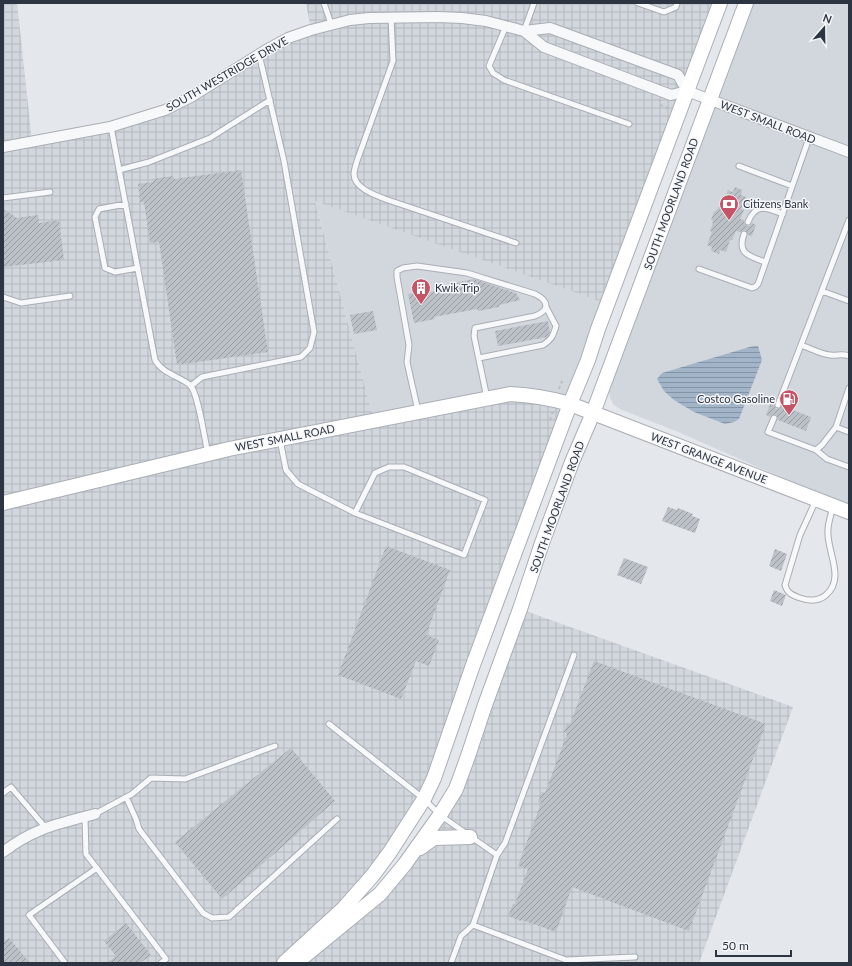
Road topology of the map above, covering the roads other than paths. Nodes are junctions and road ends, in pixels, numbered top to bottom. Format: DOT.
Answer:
graph roads {
  1 [pos="324,3"];
  2 [pos="534,3"];
  3 [pos="638,3"];
  4 [pos="678,3"];
  5 [pos="720,3"];
  6 [pos="746,3"];
  7 [pos="391,18"];
  8 [pos="331,24"];
  9 [pos="506,26"];
  10 [pos="524,31"];
  11 [pos="259,54"];
  12 [pos="687,91"];
  13 [pos="270,100"];
  14 [pos="710,100"];
  15 [pos="629,124"];
  16 [pos="111,127"];
  17 [pos="810,138"];
  18 [pos="3,147"];
  19 [pos="849,152"];
  20 [pos="739,166"];
  21 [pos="119,170"];
  22 [pos="792,186"];
  23 [pos="50,192"];
  24 [pos="3,198"];
  25 [pos="126,204"];
  26 [pos="783,214"];
  27 [pos="849,220"];
  28 [pos="748,222"];
  29 [pos="744,234"];
  30 [pos="516,243"];
  31 [pos="765,262"];
  32 [pos="138,268"];
  33 [pos="699,268"];
  34 [pos="822,291"];
  35 [pos="70,296"];
  36 [pos="3,298"];
  37 [pos="849,301"];
  38 [pos="546,307"];
  39 [pos="801,345"];
  40 [pos="849,356"];
  41 [pos="479,358"];
  42 [pos="191,386"];
  43 [pos="849,388"];
  44 [pos="487,398"];
  45 [pos="570,404"];
  46 [pos="778,405"];
  47 [pos="418,412"];
  48 [pos="593,413"];
  49 [pos="774,418"];
  50 [pos="836,427"];
  51 [pos="849,432"];
  52 [pos="280,439"];
  53 [pos="816,450"];
  54 [pos="208,454"];
  55 [pos="849,467"];
  56 [pos="816,500"];
  57 [pos="3,503"];
  58 [pos="833,506"];
  59 [pos="849,512"];
  60 [pos="355,513"];
  61 [pos="574,655"];
  62 [pos="328,724"];
  63 [pos="275,746"];
  64 [pos="3,793"];
  65 [pos="126,797"];
  66 [pos="424,799"];
  67 [pos="90,815"];
  68 [pos="440,815"];
  69 [pos="337,819"];
  70 [pos="45,827"];
  71 [pos="470,837"];
  72 [pos="3,852"];
  73 [pos="411,854"];
  74 [pos="497,856"];
  75 [pos="97,868"];
  76 [pos="473,925"];
  77 [pos="635,958"];
  78 [pos="65,963"];
  79 [pos="161,963"];
  80 [pos="284,963"];
  81 [pos="296,963"];
  82 [pos="451,963"];
  1 -- 8 [label="lane"];
  2 -- 10 [label="lane"];
  3 -- 4 [label="lane"];
  5 -- 12 [label="main road, SOUTH MOORLAND ROAD"];
  6 -- 14 [label="main road, SOUTH MOORLAND ROAD"];
  7 -- 8 [label="street, SOUTH WESTRIDGE DRIVE"];
  7 -- 9 [label="street, SOUTH WESTRIDGE DRIVE"];
  7 -- 30 [label="lane"];
  8 -- 11 [label="street, SOUTH WESTRIDGE DRIVE"];
  9 -- 10 [label="street, SOUTH WESTRIDGE DRIVE"];
  9 -- 15 [label="lane"];
  10 -- 12 [label="street, SOUTH WESTRIDGE DRIVE"];
  10 -- 12 [label="street, SOUTH WESTRIDGE DRIVE"];
  11 -- 13 [label="lane"];
  11 -- 16 [label="street, SOUTH WESTRIDGE DRIVE"];
  12 -- 14 [label="street, WEST SMALL ROAD"];
  12 -- 45 [label="main road, SOUTH MOORLAND ROAD"];
  13 -- 21 [label="lane"];
  13 -- 42 [label="lane"];
  14 -- 17 [label="street, WEST SMALL ROAD"];
  14 -- 48 [label="main road, SOUTH MOORLAND ROAD"];
  16 -- 18 [label="street, SOUTH WESTRIDGE DRIVE"];
  16 -- 21 [label="lane"];
  17 -- 19 [label="street, WEST SMALL ROAD"];
  17 -- 22 [label="lane"];
  20 -- 22 [label="lane"];
  21 -- 25 [label="lane"];
  22 -- 26 [label="lane"];
  23 -- 24 [label="lane"];
  25 -- 32 [label="lane"];
  25 -- 32 [label="lane"];
  26 -- 28 [label="lane"];
  26 -- 31 [label="lane"];
  27 -- 34 [label="lane"];
  29 -- 31 [label="lane"];
  31 -- 33 [label="lane"];
  32 -- 42 [label="lane"];
  34 -- 37 [label="lane"];
  34 -- 39 [label="lane"];
  35 -- 36 [label="lane"];
  38 -- 41 [label="lane"];
  38 -- 41 [label="lane"];
  38 -- 47 [label="lane"];
  39 -- 40 [label="lane"];
  39 -- 46 [label="lane"];
  41 -- 44 [label="lane"];
  42 -- 54 [label="lane"];
  43 -- 50 [label="lane"];
  44 -- 45 [label="main road, WEST SMALL ROAD"];
  44 -- 47 [label="main road, WEST SMALL ROAD"];
  45 -- 48 [label="main road, WEST GRANGE AVENUE"];
  45 -- 66 [label="main road, SOUTH MOORLAND ROAD"];
  47 -- 52 [label="main road, WEST SMALL ROAD"];
  48 -- 56 [label="main road, WEST GRANGE AVENUE"];
  48 -- 68 [label="main road, SOUTH MOORLAND ROAD"];
  49 -- 53 [label="lane"];
  50 -- 51 [label="lane"];
  50 -- 53 [label="lane"];
  52 -- 54 [label="main road, WEST SMALL ROAD"];
  52 -- 60 [label="lane"];
  53 -- 55 [label="lane"];
  54 -- 57 [label="main road, WEST SMALL ROAD"];
  56 -- 58 [label="main road, WEST GRANGE AVENUE"];
  56 -- 58 [label="lane"];
  58 -- 59 [label="main road, WEST GRANGE AVENUE"];
  60 -- 60 [label="lane"];
  61 -- 74 [label="lane"];
  62 -- 66 [label="lane"];
  63 -- 65 [label="lane"];
  64 -- 70 [label="lane"];
  65 -- 67 [label="lane"];
  65 -- 69 [label="lane"];
  66 -- 68 [label="lane"];
  66 -- 80 [label="main road, SOUTH MOORLAND ROAD"];
  67 -- 70 [label="street"];
  67 -- 75 [label="lane"];
  68 -- 71 [label="lane"];
  68 -- 73 [label="main road, SOUTH MOORLAND ROAD"];
  70 -- 72 [label="street"];
  71 -- 73 [label="main road"];
  71 -- 74 [label="lane"];
  73 -- 81 [label="main road, SOUTH MOORLAND ROAD"];
  74 -- 76 [label="lane"];
  75 -- 78 [label="lane"];
  75 -- 79 [label="lane"];
  76 -- 77 [label="lane"];
  76 -- 82 [label="lane"];
}
